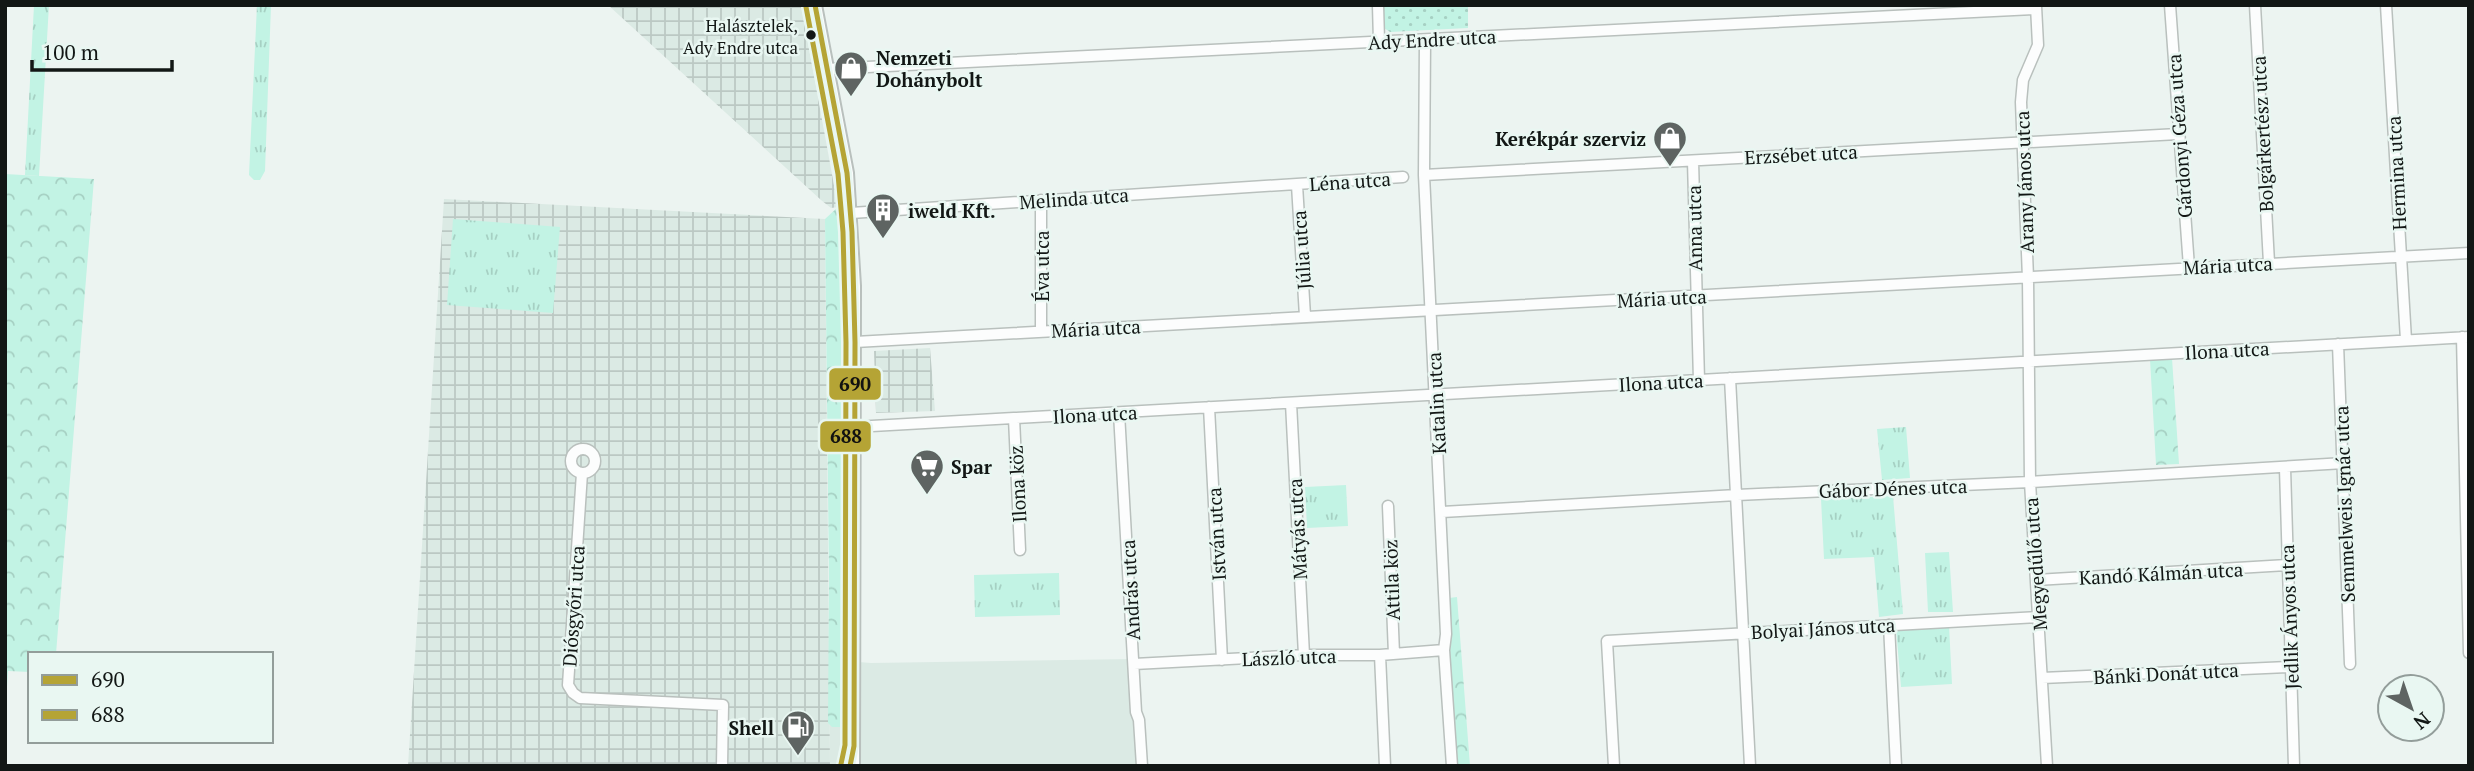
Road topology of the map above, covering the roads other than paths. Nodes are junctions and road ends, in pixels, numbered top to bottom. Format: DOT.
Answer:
graph roads {
  1 [pos="815,5"];
  2 [pos="1378,5"];
  3 [pos="2170,5"];
  4 [pos="2255,5"];
  5 [pos="2386,5"];
  6 [pos="2036,7"];
  7 [pos="1379,41"];
  8 [pos="1425,41"];
  9 [pos="827,69"];
  10 [pos="2178,134"];
  11 [pos="2023,141"];
  12 [pos="1693,161"];
  13 [pos="1424,175"];
  14 [pos="1404,177"];
  15 [pos="1297,185"];
  16 [pos="1041,200"];
  17 [pos="850,213"];
  18 [pos="2469,253"];
  19 [pos="2400,256"];
  20 [pos="2269,263"];
  21 [pos="2189,267"];
  22 [pos="2028,278"];
  23 [pos="1695,296"];
  24 [pos="1431,310"];
  25 [pos="1306,316"];
  26 [pos="1041,331"];
  27 [pos="2465,337"];
  28 [pos="2406,340"];
  29 [pos="855,342"];
  30 [pos="2338,344"];
  31 [pos="2030,362"];
  32 [pos="1730,378"];
  33 [pos="1699,380"];
  34 [pos="1435,394"];
  35 [pos="1291,403"];
  36 [pos="1209,407"];
  37 [pos="1119,413"];
  38 [pos="1014,418"];
  39 [pos="854,427"];
  40 [pos="2344,463"];
  41 [pos="2285,468"];
  42 [pos="582,473"];
  43 [pos="2030,482"];
  44 [pos="1737,495"];
  45 [pos="1388,506"];
  46 [pos="1442,512"];
  47 [pos="1020,550"];
  48 [pos="2287,565"];
  49 [pos="2036,580"];
  50 [pos="2038,617"];
  51 [pos="1889,625"];
  52 [pos="1744,632"];
  53 [pos="1444,650"];
  54 [pos="2469,653"];
  55 [pos="1394,654"];
  56 [pos="1304,655"];
  57 [pos="1380,655"];
  58 [pos="1222,660"];
  59 [pos="1134,664"];
  60 [pos="2350,664"];
  61 [pos="2290,667"];
  62 [pos="2042,678"];
  63 [pos="852,763"];
  64 [pos="722,766"];
  65 [pos="1142,766"];
  66 [pos="1385,766"];
  67 [pos="1452,766"];
  68 [pos="1614,766"];
  69 [pos="1750,766"];
  70 [pos="1896,766"];
  71 [pos="2047,766"];
  72 [pos="2294,766"];
  1 -- 9 [label="main road"];
  2 -- 7 [label="street"];
  3 -- 10 [label="street, Gárdonyi Géza utca"];
  4 -- 20 [label="street, Bolgárkertész utca"];
  5 -- 19 [label="street, Hermina utca"];
  6 -- 8 [label="street, Ady Endre utca"];
  6 -- 11 [label="street, Arany János utca"];
  7 -- 8 [label="street, Ady Endre utca"];
  7 -- 9 [label="street, Ady Endre utca"];
  8 -- 13 [label="street, Katalin utca"];
  9 -- 17 [label="main road"];
  10 -- 11 [label="street, Erzsébet utca"];
  10 -- 21 [label="street, Gárdonyi Géza utca"];
  11 -- 12 [label="street, Erzsébet utca"];
  11 -- 22 [label="street, Arany János utca"];
  12 -- 13 [label="street, Erzsébet utca"];
  12 -- 23 [label="street, Anna utca"];
  13 -- 24 [label="street, Katalin utca"];
  14 -- 15 [label="street, Léna utca"];
  15 -- 16 [label="street, Melinda utca"];
  15 -- 25 [label="street, Júlia utca"];
  16 -- 17 [label="street, Melinda utca"];
  16 -- 26 [label="street, Éva utca"];
  17 -- 29 [label="main road"];
  18 -- 19 [label="street, Mária utca"];
  19 -- 20 [label="street, Mária utca"];
  19 -- 28 [label="street, Hermina utca"];
  20 -- 21 [label="street, Mária utca"];
  21 -- 22 [label="street, Mária utca"];
  22 -- 23 [label="street, Mária utca"];
  22 -- 31 [label="street, Arany János utca"];
  23 -- 24 [label="street, Mária utca"];
  23 -- 33 [label="street, Anna utca"];
  24 -- 25 [label="street, Mária utca"];
  24 -- 34 [label="street, Katalin utca"];
  25 -- 26 [label="street, Mária utca"];
  26 -- 29 [label="street, Mária utca"];
  27 -- 28 [label="street, Ilona utca"];
  27 -- 54 [label="street"];
  28 -- 30 [label="street, Ilona utca"];
  29 -- 39 [label="main road"];
  30 -- 31 [label="street, Ilona utca"];
  30 -- 40 [label="street, Semmelweis Ignác utca"];
  31 -- 32 [label="street, Ilona utca"];
  31 -- 43 [label="street, Megyedűlő utca"];
  32 -- 33 [label="street, Ilona utca"];
  32 -- 44 [label="street"];
  33 -- 34 [label="street, Ilona utca"];
  34 -- 35 [label="street, Ilona utca"];
  34 -- 46 [label="street, Katalin utca"];
  35 -- 36 [label="street, Ilona utca"];
  35 -- 56 [label="street, Mátyás utca"];
  36 -- 37 [label="street, Ilona utca"];
  36 -- 58 [label="street, István utca"];
  37 -- 38 [label="street, Ilona utca"];
  37 -- 59 [label="street, András utca"];
  38 -- 39 [label="street, Ilona utca"];
  38 -- 47 [label="street, Ilona köz"];
  39 -- 63 [label="main road"];
  40 -- 41 [label="street, Gábor Dénes utca"];
  40 -- 60 [label="street, Semmelweis Ignác utca"];
  41 -- 43 [label="street, Gábor Dénes utca"];
  41 -- 48 [label="street, Jedlik Ányos utca"];
  42 -- 64 [label="street, Diósgyőri utca"];
  43 -- 44 [label="street, Gábor Dénes utca"];
  43 -- 49 [label="street, Megyedűlő utca"];
  44 -- 46 [label="street, Gábor Dénes utca"];
  44 -- 52 [label="street"];
  45 -- 55 [label="street, Attila köz"];
  46 -- 53 [label="street, Katalin utca"];
  48 -- 49 [label="street, Kandó Kálmán utca"];
  48 -- 61 [label="street, Jedlik Ányos utca"];
  49 -- 50 [label="street, Megyedűlő utca"];
  50 -- 51 [label="street, Bolyai János utca"];
  50 -- 62 [label="street, Megyedűlő utca"];
  51 -- 52 [label="street, Bolyai János utca"];
  51 -- 70 [label="street"];
  52 -- 68 [label="street, Bolyai János utca"];
  52 -- 69 [label="street"];
  53 -- 55 [label="street, László utca"];
  53 -- 67 [label="street, Katalin utca"];
  55 -- 57 [label="street, László utca"];
  56 -- 57 [label="street, László utca"];
  56 -- 58 [label="street, László utca"];
  57 -- 66 [label="street"];
  58 -- 59 [label="street, László utca"];
  59 -- 65 [label="street, András utca"];
  61 -- 62 [label="street, Bánki Donát utca"];
  61 -- 72 [label="street, Jedlik Ányos utca"];
  62 -- 71 [label="street, Megyedűlő utca"];
}
